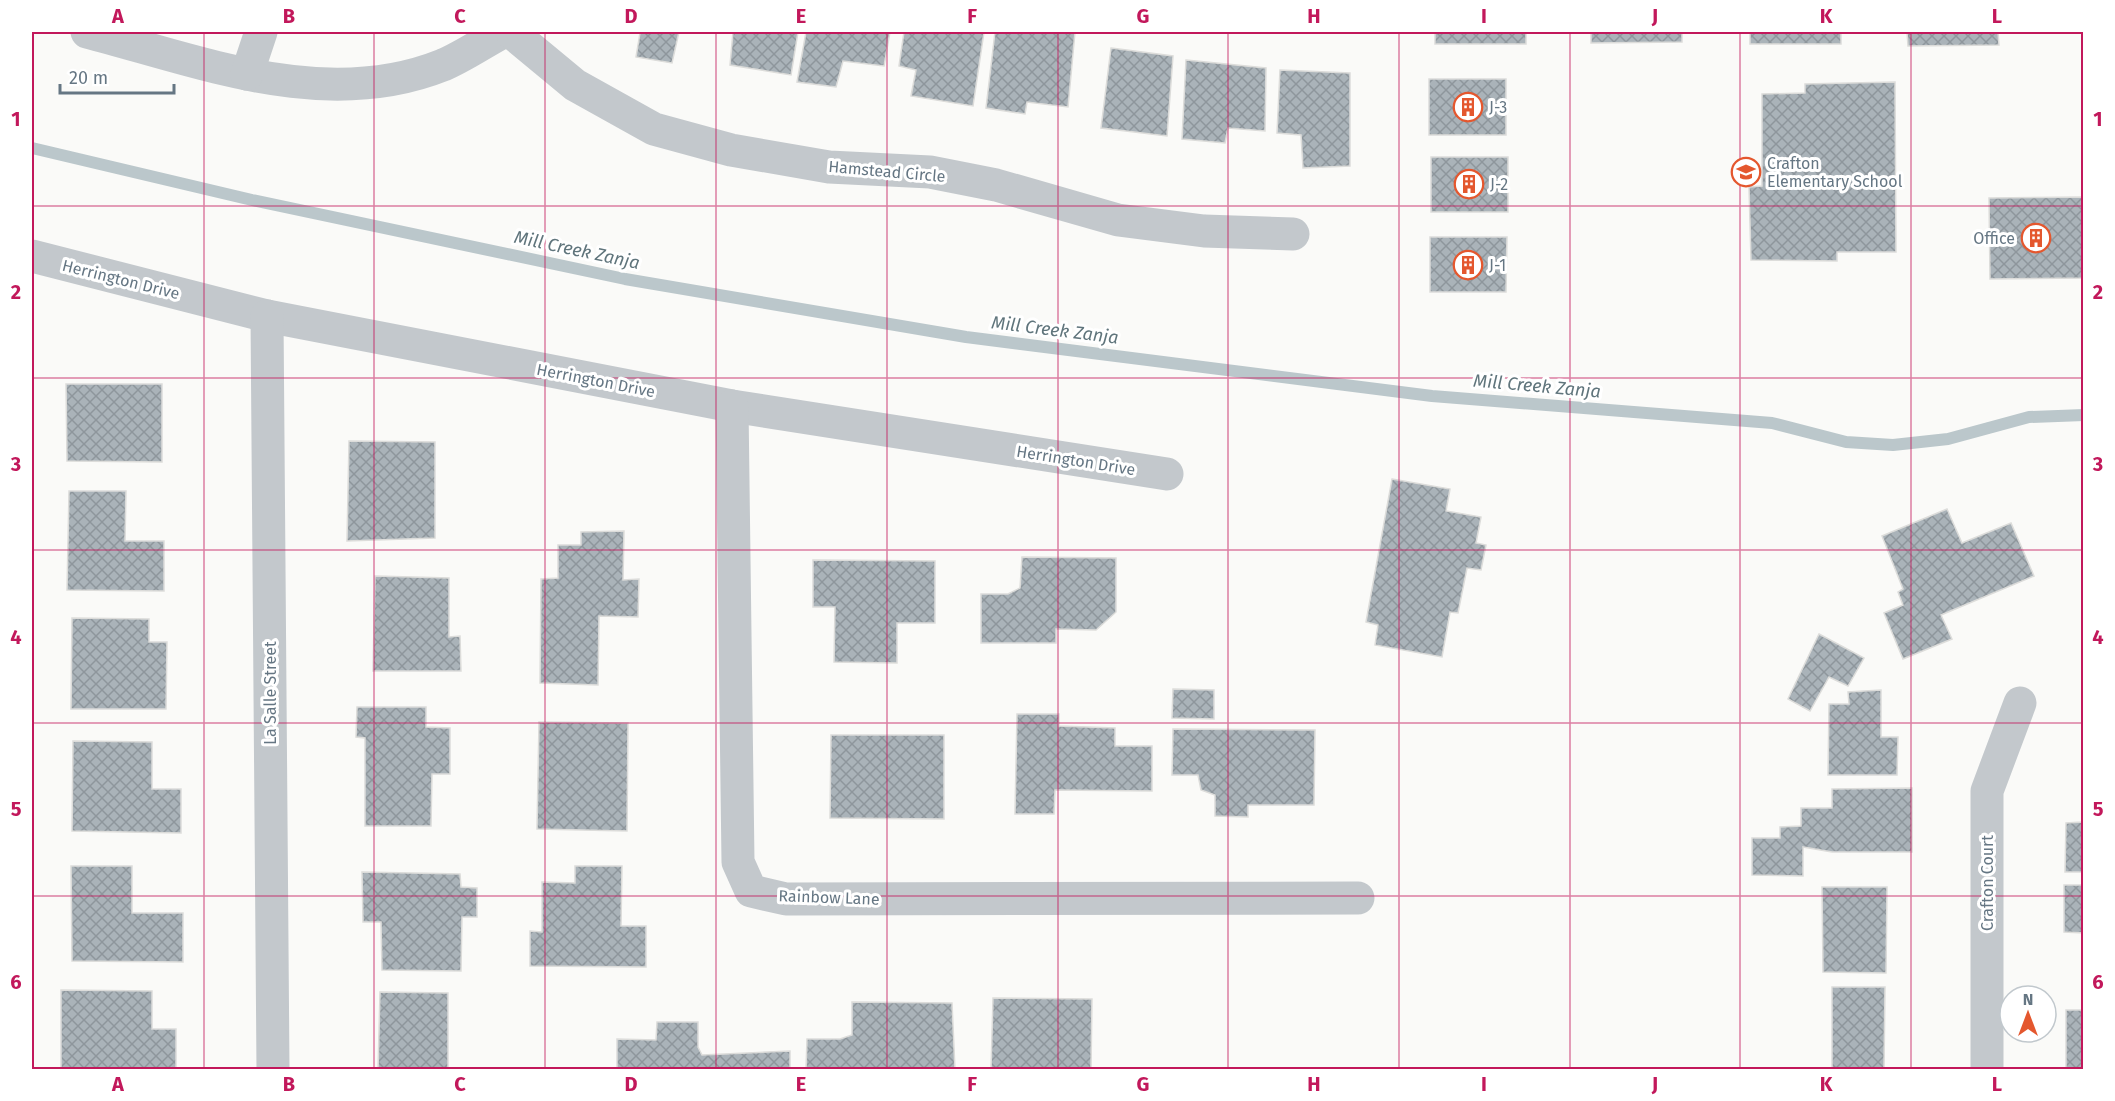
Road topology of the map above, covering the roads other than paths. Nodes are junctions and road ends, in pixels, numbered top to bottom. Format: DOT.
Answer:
graph roads {
  1 [pos="87,32"];
  2 [pos="261,32"];
  3 [pos="503,32"];
  4 [pos="511,32"];
  5 [pos="248,74"];
  6 [pos="1293,234"];
  7 [pos="32,256"];
  8 [pos="267,316"];
  9 [pos="732,406"];
  10 [pos="1167,474"];
  11 [pos="2020,703"];
  12 [pos="1358,897"];
  13 [pos="273,1070"];
  14 [pos="1988,1070"];
  1 -- 5 [label="street"];
  2 -- 5 [label="street"];
  3 -- 5 [label="street"];
  4 -- 6 [label="street, Hamstead Circle"];
  7 -- 8 [label="street, Herrington Drive"];
  8 -- 9 [label="street, Herrington Drive"];
  8 -- 13 [label="street, La Salle Street"];
  9 -- 10 [label="street, Herrington Drive"];
  9 -- 12 [label="street, Rainbow Lane"];
  11 -- 14 [label="street, Crafton Court"];
}
